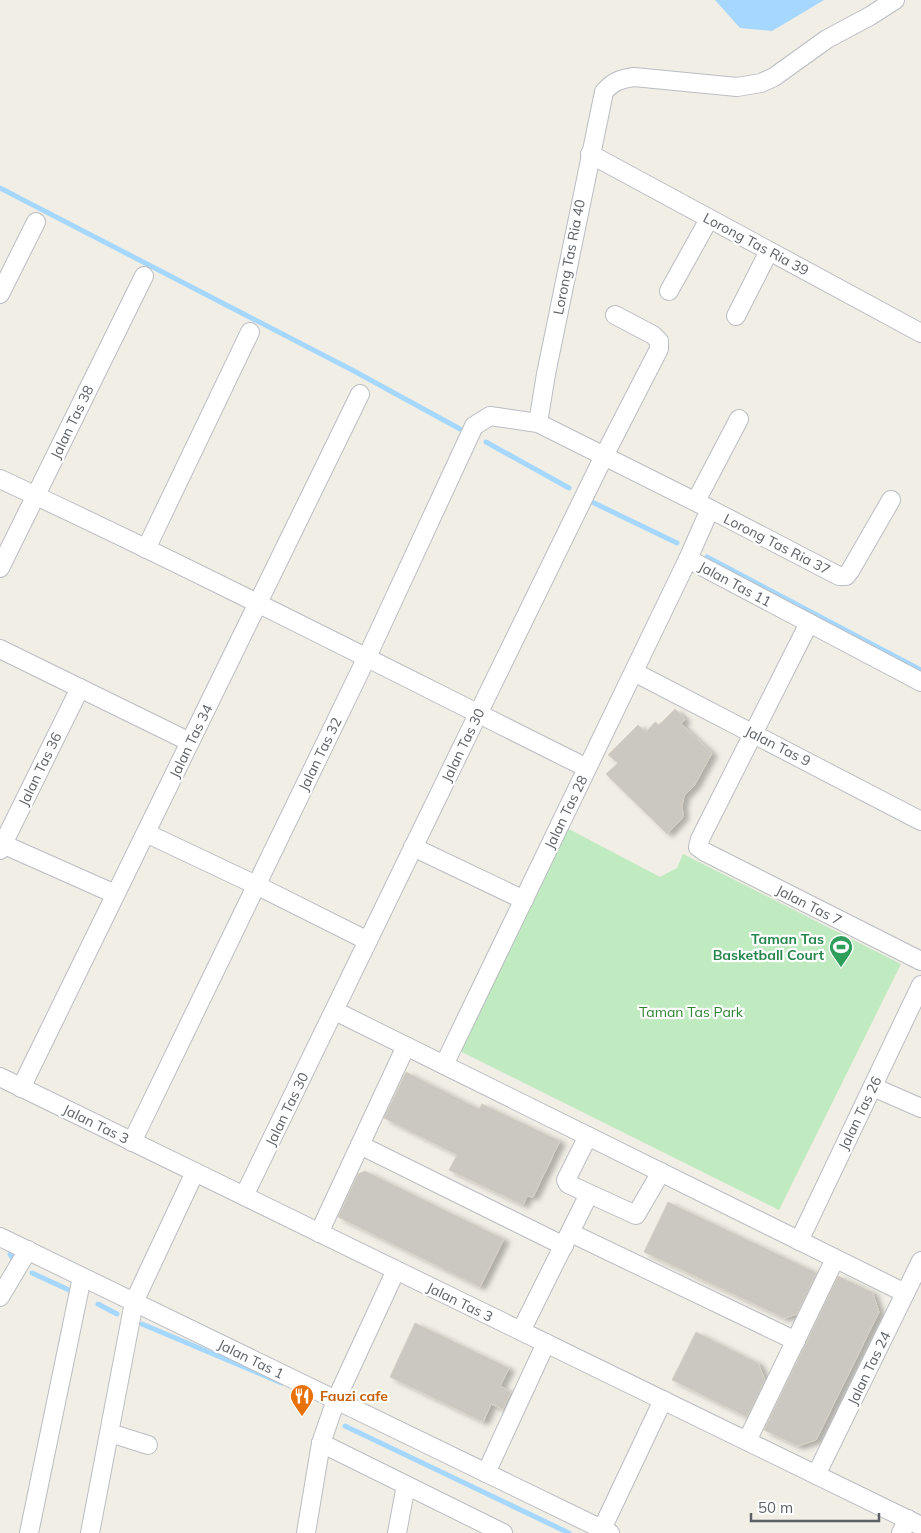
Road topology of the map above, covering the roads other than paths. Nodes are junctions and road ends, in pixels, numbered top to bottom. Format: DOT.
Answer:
graph roads {
  1 [pos="895,0"];
  2 [pos="590,154"];
  3 [pos="709,218"];
  4 [pos="36,222"];
  5 [pos="769,251"];
  6 [pos="144,276"];
  7 [pos="669,291"];
  8 [pos="0,294"];
  9 [pos="614,314"];
  10 [pos="736,316"];
  11 [pos="250,332"];
  12 [pos="921,333"];
  13 [pos="360,394"];
  14 [pos="738,419"];
  15 [pos="538,423"];
  16 [pos="604,456"];
  17 [pos="0,479"];
  18 [pos="36,496"];
  19 [pos="892,500"];
  20 [pos="703,505"];
  21 [pos="146,549"];
  22 [pos="688,559"];
  23 [pos="0,568"];
  24 [pos="258,603"];
  25 [pos="809,624"];
  26 [pos="0,649"];
  27 [pos="366,659"];
  28 [pos="634,672"];
  29 [pos="921,682"];
  30 [pos="80,688"];
  31 [pos="478,714"];
  32 [pos="754,734"];
  33 [pos="190,742"];
  34 [pos="587,768"];
  35 [pos="921,820"];
  36 [pos="146,833"];
  37 [pos="1,846"];
  38 [pos="413,847"];
  39 [pos="256,885"];
  40 [pos="115,894"];
  41 [pos="524,900"];
  42 [pos="368,941"];
  43 [pos="921,961"];
  44 [pos="921,985"];
  45 [pos="335,1011"];
  46 [pos="406,1046"];
  47 [pos="444,1065"];
  48 [pos="0,1077"];
  49 [pos="873,1087"];
  50 [pos="22,1088"];
  51 [pos="921,1108"];
  52 [pos="588,1136"];
  53 [pos="132,1142"];
  54 [pos="360,1145"];
  55 [pos="195,1172"];
  56 [pos="661,1172"];
  57 [pos="589,1194"];
  58 [pos="244,1196"];
  59 [pos="319,1233"];
  60 [pos="0,1237"];
  61 [pos="568,1239"];
  62 [pos="799,1241"];
  63 [pos="28,1250"];
  64 [pos="835,1259"];
  65 [pos="921,1261"];
  66 [pos="396,1270"];
  67 [pos="82,1277"];
  68 [pos="905,1293"];
  69 [pos="0,1297"];
  70 [pos="134,1302"];
  71 [pos="520,1331"];
  72 [pos="796,1341"];
  73 [pos="546,1343"];
  74 [pos="336,1400"];
  75 [pos="663,1400"];
  76 [pos="110,1433"];
  77 [pos="747,1441"];
  78 [pos="321,1443"];
  79 [pos="148,1445"];
  80 [pos="486,1473"];
  81 [pos="816,1475"];
  82 [pos="406,1485"];
  83 [pos="475,1526"];
  84 [pos="910,1526"];
  85 [pos="606,1531"];
  86 [pos="29,1533"];
  87 [pos="90,1533"];
  88 [pos="306,1533"];
  89 [pos="397,1533"];
  90 [pos="503,1533"];
  1 -- 2 [label="street, Lorong Tas Ria 40"];
  2 -- 3 [label="street, Lorong Tas Ria 39"];
  2 -- 15 [label="street, Lorong Tas Ria 40"];
  3 -- 5 [label="street, Lorong Tas Ria 39"];
  3 -- 7 [label="street"];
  4 -- 8 [label="street"];
  5 -- 10 [label="street"];
  5 -- 12 [label="street, Lorong Tas Ria 39"];
  6 -- 18 [label="street, Jalan Tas 38"];
  9 -- 16 [label="street, Jalan Tas 30"];
  11 -- 21 [label="street"];
  13 -- 24 [label="street, Jalan Tas 34"];
  14 -- 20 [label="street, Jalan Tas 11"];
  15 -- 16 [label="street"];
  15 -- 27 [label="street, Jalan Tas 32"];
  16 -- 20 [label="street"];
  16 -- 31 [label="street, Jalan Tas 30"];
  17 -- 18 [label="street"];
  18 -- 21 [label="street"];
  18 -- 23 [label="street, Jalan Tas 38"];
  19 -- 20 [label="street, Lorong Tas Ria 37"];
  20 -- 22 [label="street, Jalan Tas 11"];
  21 -- 24 [label="street"];
  22 -- 25 [label="street, Jalan Tas 11"];
  22 -- 28 [label="street, Jalan Tas 28"];
  24 -- 27 [label="street"];
  24 -- 33 [label="street, Jalan Tas 34"];
  25 -- 29 [label="street, Jalan Tas 11"];
  25 -- 32 [label="street"];
  26 -- 30 [label="street"];
  27 -- 31 [label="street"];
  27 -- 39 [label="street, Jalan Tas 32"];
  28 -- 32 [label="street, Jalan Tas 9"];
  28 -- 34 [label="street, Jalan Tas 28"];
  30 -- 33 [label="street"];
  30 -- 37 [label="street, Jalan Tas 36"];
  31 -- 34 [label="street"];
  31 -- 38 [label="street, Jalan Tas 30"];
  32 -- 35 [label="street, Jalan Tas 9"];
  32 -- 43 [label="street, Jalan Tas 7"];
  33 -- 36 [label="street, Jalan Tas 34"];
  34 -- 41 [label="street, Jalan Tas 28"];
  36 -- 39 [label="street"];
  36 -- 40 [label="street, Jalan Tas 34"];
  37 -- 40 [label="street"];
  38 -- 41 [label="street"];
  38 -- 42 [label="street, Jalan Tas 30"];
  39 -- 42 [label="street"];
  39 -- 53 [label="street, Jalan Tas 32"];
  40 -- 50 [label="street, Jalan Tas 34"];
  41 -- 47 [label="street, Jalan Tas 28"];
  42 -- 45 [label="street, Jalan Tas 30"];
  44 -- 49 [label="street, Jalan Tas 26"];
  45 -- 46 [label="street"];
  45 -- 58 [label="street, Jalan Tas 30"];
  46 -- 47 [label="street"];
  46 -- 54 [label="street"];
  47 -- 52 [label="street"];
  48 -- 50 [label="street, Jalan Tas 3"];
  49 -- 51 [label="street"];
  49 -- 62 [label="street, Jalan Tas 26"];
  50 -- 53 [label="street, Jalan Tas 3"];
  52 -- 56 [label="street"];
  52 -- 57 [label="street"];
  53 -- 55 [label="street, Jalan Tas 3"];
  54 -- 59 [label="street"];
  54 -- 61 [label="street"];
  55 -- 58 [label="street, Jalan Tas 3"];
  55 -- 70 [label="street"];
  56 -- 57 [label="street"];
  56 -- 62 [label="street"];
  57 -- 61 [label="street"];
  58 -- 59 [label="street, Jalan Tas 3"];
  59 -- 66 [label="street, Jalan Tas 3"];
  60 -- 63 [label="street, Jalan Tas 1"];
  61 -- 71 [label="street"];
  61 -- 72 [label="street"];
  62 -- 64 [label="street"];
  63 -- 67 [label="street, Jalan Tas 1"];
  63 -- 69 [label="street"];
  64 -- 68 [label="street"];
  64 -- 72 [label="street"];
  65 -- 68 [label="street, Jalan Tas 24"];
  66 -- 71 [label="street, Jalan Tas 3"];
  66 -- 74 [label="street"];
  67 -- 70 [label="street, Jalan Tas 1"];
  67 -- 86 [label="street"];
  68 -- 81 [label="street, Jalan Tas 24"];
  70 -- 74 [label="street, Jalan Tas 1"];
  70 -- 76 [label="street"];
  71 -- 73 [label="street, Jalan Tas 3"];
  72 -- 77 [label="street"];
  73 -- 75 [label="street, Jalan Tas 3"];
  73 -- 80 [label="street"];
  74 -- 78 [label="street"];
  74 -- 80 [label="street, Jalan Tas 1"];
  75 -- 77 [label="street, Jalan Tas 3"];
  75 -- 85 [label="street"];
  76 -- 79 [label="street"];
  76 -- 87 [label="street"];
  77 -- 81 [label="street, Jalan Tas 3"];
  78 -- 82 [label="street"];
  78 -- 88 [label="street"];
  80 -- 85 [label="street, Jalan Tas 1"];
  81 -- 84 [label="street, Jalan Tas 3"];
  82 -- 83 [label="street"];
  82 -- 89 [label="street"];
  83 -- 90 [label="street"];
}
